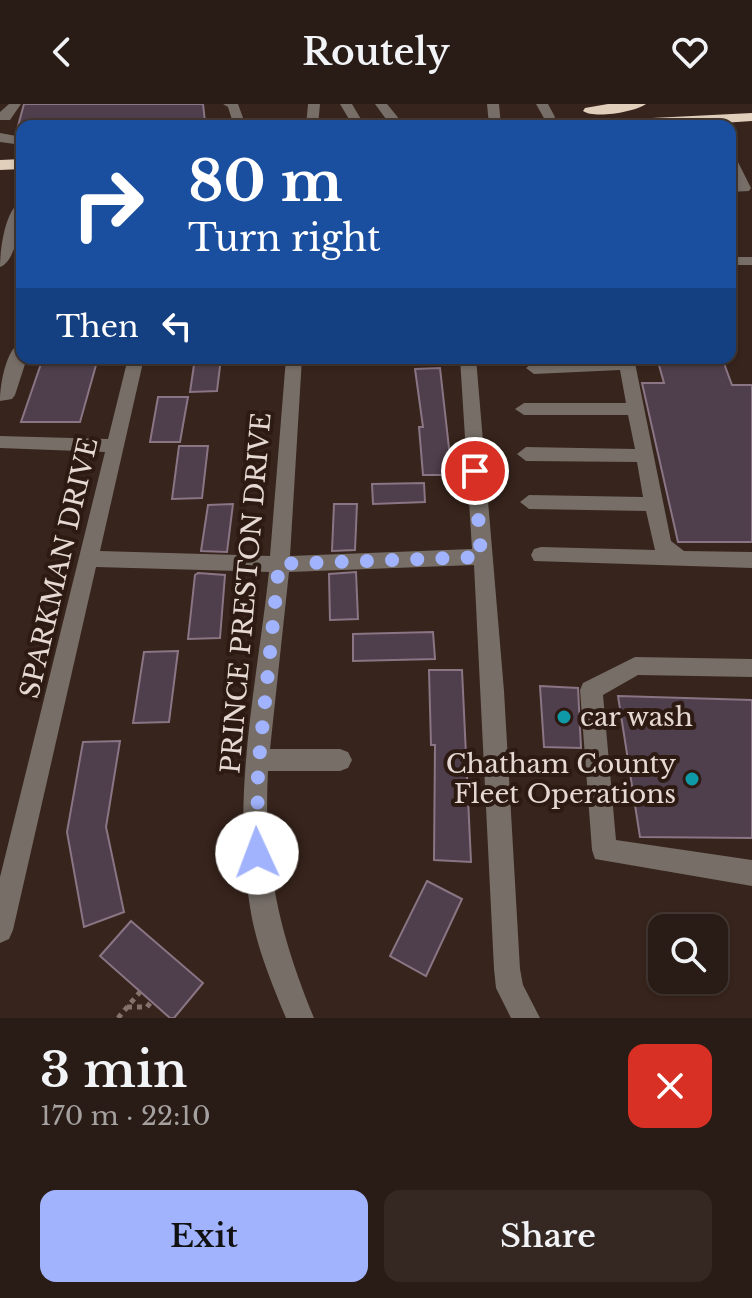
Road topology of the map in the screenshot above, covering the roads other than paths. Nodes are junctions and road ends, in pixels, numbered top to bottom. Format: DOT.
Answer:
graph roads {
  1 [pos="15,104"];
  2 [pos="639,104"];
  3 [pos="546,111"];
  4 [pos="614,115"];
  5 [pos="3,116"];
  6 [pos="752,117"];
  7 [pos="509,120"];
  8 [pos="672,120"];
  9 [pos="729,120"];
  10 [pos="0,135"];
  11 [pos="737,188"];
  12 [pos="752,206"];
  13 [pos="16,221"];
  14 [pos="1,262"];
  15 [pos="16,364"];
  16 [pos="135,364"];
  17 [pos="294,364"];
  18 [pos="468,364"];
  19 [pos="587,364"];
  20 [pos="628,364"];
  21 [pos="534,368"];
  22 [pos="0,395"];
  23 [pos="524,409"];
  24 [pos="635,409"];
  25 [pos="0,442"];
  26 [pos="116,446"];
  27 [pos="526,454"];
  28 [pos="644,456"];
  29 [pos="529,502"];
  30 [pos="654,504"];
  31 [pos="541,555"];
  32 [pos="481,557"];
  33 [pos="90,559"];
  34 [pos="680,559"];
  35 [pos="752,560"];
  36 [pos="279,564"];
  37 [pos="752,668"];
  38 [pos="259,760"];
  39 [pos="340,760"];
  40 [pos="752,873"];
  41 [pos="0,930"];
  42 [pos="300,1018"];
  43 [pos="526,1018"];
  1 -- 5 [label="street"];
  2 -- 4 [label="highway"];
  3 -- 4 [label="highway"];
  3 -- 7 [label="highway"];
  4 -- 8 [label="highway"];
  5 -- 10 [label="street"];
  6 -- 9 [label="highway"];
  11 -- 12 [label="street"];
  13 -- 14 [label="street"];
  15 -- 22 [label="street"];
  16 -- 26 [label="street, SPARKMAN DRIVE"];
  17 -- 36 [label="street, PRINCE PRESTON DRIVE"];
  18 -- 32 [label="street"];
  19 -- 21 [label="street"];
  20 -- 24 [label="street"];
  23 -- 24 [label="street"];
  24 -- 28 [label="street"];
  25 -- 26 [label="street"];
  26 -- 33 [label="street, SPARKMAN DRIVE"];
  27 -- 28 [label="street"];
  28 -- 30 [label="street"];
  29 -- 30 [label="street"];
  30 -- 34 [label="street"];
  31 -- 34 [label="street"];
  32 -- 36 [label="street"];
  32 -- 43 [label="street"];
  33 -- 36 [label="street"];
  33 -- 41 [label="street, SPARKMAN DRIVE"];
  34 -- 35 [label="street"];
  36 -- 38 [label="street, PRINCE PRESTON DRIVE"];
  37 -- 40 [label="street"];
  38 -- 39 [label="street"];
  38 -- 42 [label="street, PRINCE PRESTON DRIVE"];
}
